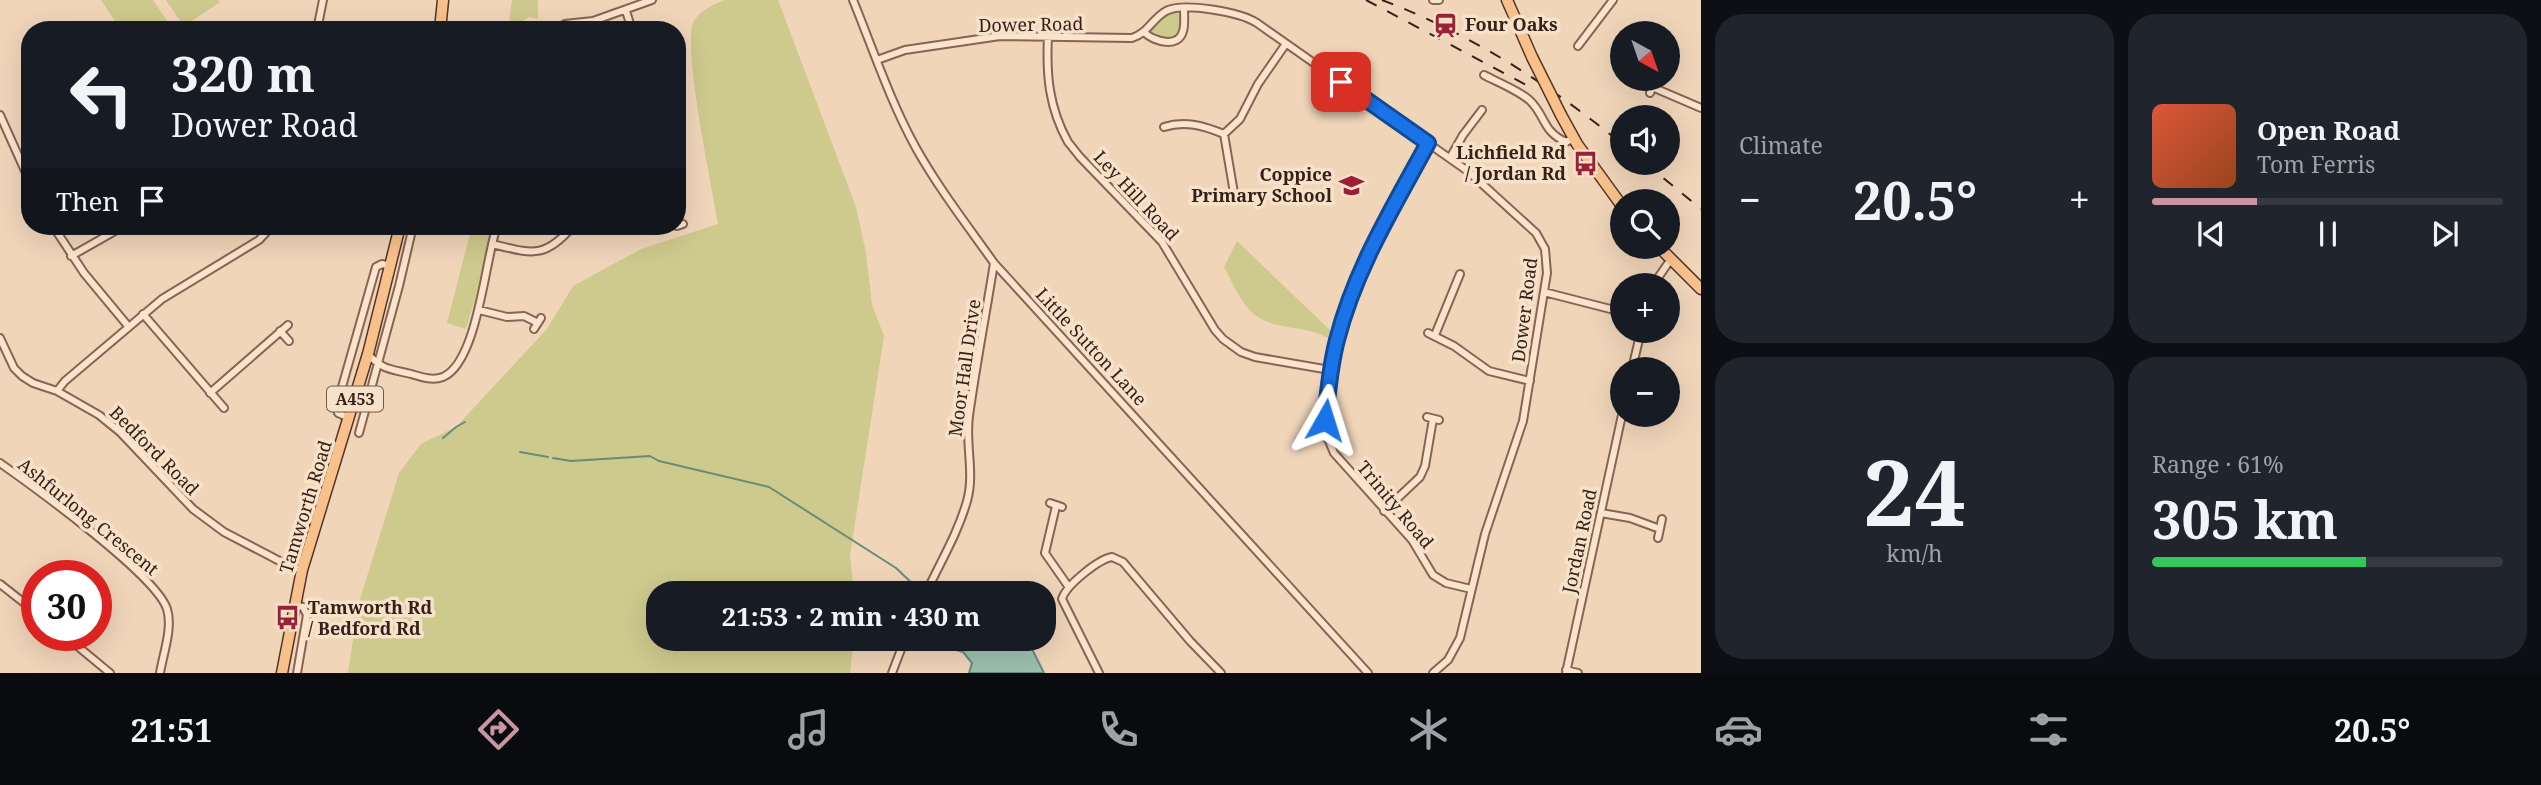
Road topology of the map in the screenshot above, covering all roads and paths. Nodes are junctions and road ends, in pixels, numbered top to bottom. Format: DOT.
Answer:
graph roads {
  1 [pos="323,0"];
  2 [pos="443,0"];
  3 [pos="652,0"];
  4 [pos="853,0"];
  5 [pos="1433,0"];
  6 [pos="1439,0"];
  7 [pos="1507,0"];
  8 [pos="1614,0"];
  9 [pos="1184,8"];
  10 [pos="626,11"];
  11 [pos="319,21"];
  12 [pos="441,21"];
  13 [pos="593,21"];
  14 [pos="629,21"];
  15 [pos="1145,33"];
  16 [pos="1048,36"];
  17 [pos="1285,45"];
  18 [pos="1578,46"];
  19 [pos="877,60"];
  20 [pos="1484,75"];
  21 [pos="1661,91"];
  22 [pos="1701,108"];
  23 [pos="1482,110"];
  24 [pos="0,115"];
  25 [pos="1477,117"];
  26 [pos="1484,122"];
  27 [pos="1168,124"];
  28 [pos="1224,134"];
  29 [pos="1574,138"];
  30 [pos="1428,143"];
  31 [pos="1450,158"];
  32 [pos="21,162"];
  33 [pos="1610,189"];
  34 [pos="1237,199"];
  35 [pos="58,235"];
  36 [pos="108,235"];
  37 [pos="264,235"];
  38 [pos="398,235"];
  39 [pos="411,235"];
  40 [pos="494,235"];
  41 [pos="563,235"];
  42 [pos="492,244"];
  43 [pos="71,256"];
  44 [pos="1671,259"];
  45 [pos="994,263"];
  46 [pos="391,266"];
  47 [pos="1661,273"];
  48 [pos="1460,274"];
  49 [pos="1701,289"];
  50 [pos="1544,292"];
  51 [pos="1610,309"];
  52 [pos="479,310"];
  53 [pos="143,314"];
  54 [pos="288,324"];
  55 [pos="537,324"];
  56 [pos="128,326"];
  57 [pos="281,331"];
  58 [pos="0,338"];
  59 [pos="289,341"];
  60 [pos="368,354"];
  61 [pos="378,365"];
  62 [pos="1331,370"];
  63 [pos="363,371"];
  64 [pos="1530,381"];
  65 [pos="57,391"];
  66 [pos="210,393"];
  67 [pos="224,408"];
  68 [pos="349,418"];
  69 [pos="1433,419"];
  70 [pos="1619,427"];
  71 [pos="359,433"];
  72 [pos="0,463"];
  73 [pos="1056,505"];
  74 [pos="1384,511"];
  75 [pos="1601,513"];
  76 [pos="1662,519"];
  77 [pos="1660,529"];
  78 [pos="1658,538"];
  79 [pos="302,570"];
  80 [pos="932,581"];
  81 [pos="0,584"];
  82 [pos="1068,586"];
  83 [pos="1471,589"];
  84 [pos="21,600"];
  85 [pos="294,605"];
  86 [pos="83,651"];
  87 [pos="900,651"];
  88 [pos="1566,671"];
  89 [pos="110,673"];
  90 [pos="160,673"];
  91 [pos="282,673"];
  92 [pos="296,673"];
  93 [pos="892,673"];
  94 [pos="1099,673"];
  95 [pos="1221,673"];
  96 [pos="1368,673"];
  97 [pos="1433,673"];
  98 [pos="1578,673"];
  1 -- 11 [label="street"];
  2 -- 12 [label="main road"];
  3 -- 10 [label="street"];
  4 -- 19 [label="street, Little Sutton Lane"];
  5 -- 6 [label="street"];
  7 -- 29 [label="main road, bridge"];
  8 -- 18 [label="street"];
  9 -- 15 [label="street"];
  9 -- 15 [label="street, Dower Road"];
  9 -- 17 [label="street, Dower Road"];
  10 -- 13 [label="street"];
  10 -- 14 [label="street"];
  15 -- 16 [label="street, Dower Road"];
  16 -- 19 [label="street, Dower Road"];
  16 -- 62 [label="street, Ley Hill Road"];
  17 -- 28 [label="street"];
  17 -- 30 [label="street, Dower Road"];
  19 -- 45 [label="street, Little Sutton Lane"];
  20 -- 29 [label="street"];
  21 -- 22 [label="street"];
  23 -- 25 [label="street"];
  24 -- 32 [label="street"];
  25 -- 26 [label="street"];
  25 -- 31 [label="street"];
  27 -- 28 [label="street"];
  28 -- 34 [label="street"];
  29 -- 33 [label="main road"];
  30 -- 31 [label="street, Dower Road"];
  30 -- 62 [label="street, Trinity Road"];
  31 -- 50 [label="street, Dower Road"];
  35 -- 43 [label="street"];
  36 -- 43 [label="street"];
  37 -- 53 [label="street"];
  38 -- 46 [label="main road, Tamworth Road / A453"];
  39 -- 61 [label="street, Tamworth Road"];
  40 -- 42 [label="street"];
  41 -- 42 [label="street"];
  42 -- 52 [label="street"];
  43 -- 56 [label="street"];
  44 -- 47 [label="street"];
  44 -- 49 [label="main road"];
  45 -- 80 [label="street, Moor Hall Drive"];
  45 -- 96 [label="street, Little Sutton Lane"];
  46 -- 60 [label="main road, Tamworth Road / A453"];
  46 -- 68 [label="street"];
  48 -- 64 [label="street"];
  50 -- 51 [label="street"];
  50 -- 64 [label="street, Dower Road"];
  52 -- 55 [label="street"];
  52 -- 61 [label="street"];
  53 -- 56 [label="street"];
  53 -- 66 [label="street"];
  54 -- 57 [label="street"];
  56 -- 65 [label="street"];
  57 -- 59 [label="street"];
  57 -- 66 [label="street"];
  58 -- 65 [label="street, Bedford Road"];
  60 -- 61 [label="street"];
  60 -- 63 [label="main road, Tamworth Road / A453"];
  61 -- 63 [label="street"];
  61 -- 71 [label="street, Tamworth Road"];
  62 -- 74 [label="street, Trinity Road"];
  63 -- 68 [label="main road, Tamworth Road / A453"];
  64 -- 83 [label="street, Dower Road"];
  65 -- 79 [label="street, Bedford Road"];
  66 -- 67 [label="street"];
  68 -- 79 [label="main road, Tamworth Road / A453"];
  69 -- 74 [label="street"];
  70 -- 75 [label="street, Jordan Road"];
  72 -- 90 [label="street, Ashfurlong Crescent"];
  73 -- 82 [label="street"];
  74 -- 83 [label="street, Trinity Road"];
  75 -- 77 [label="street"];
  75 -- 88 [label="street, Jordan Road"];
  76 -- 77 [label="street"];
  77 -- 78 [label="street"];
  79 -- 85 [label="main road, Tamworth Road / A453"];
  81 -- 84 [label="street"];
  82 -- 94 [label="street"];
  82 -- 95 [label="street"];
  83 -- 97 [label="street, Dower Road"];
  85 -- 91 [label="main road, Tamworth Road / A453"];
  85 -- 92 [label="street"];
  86 -- 89 [label="street"];
  87 -- 93 [label="street"];
  88 -- 98 [label="street"];
}
